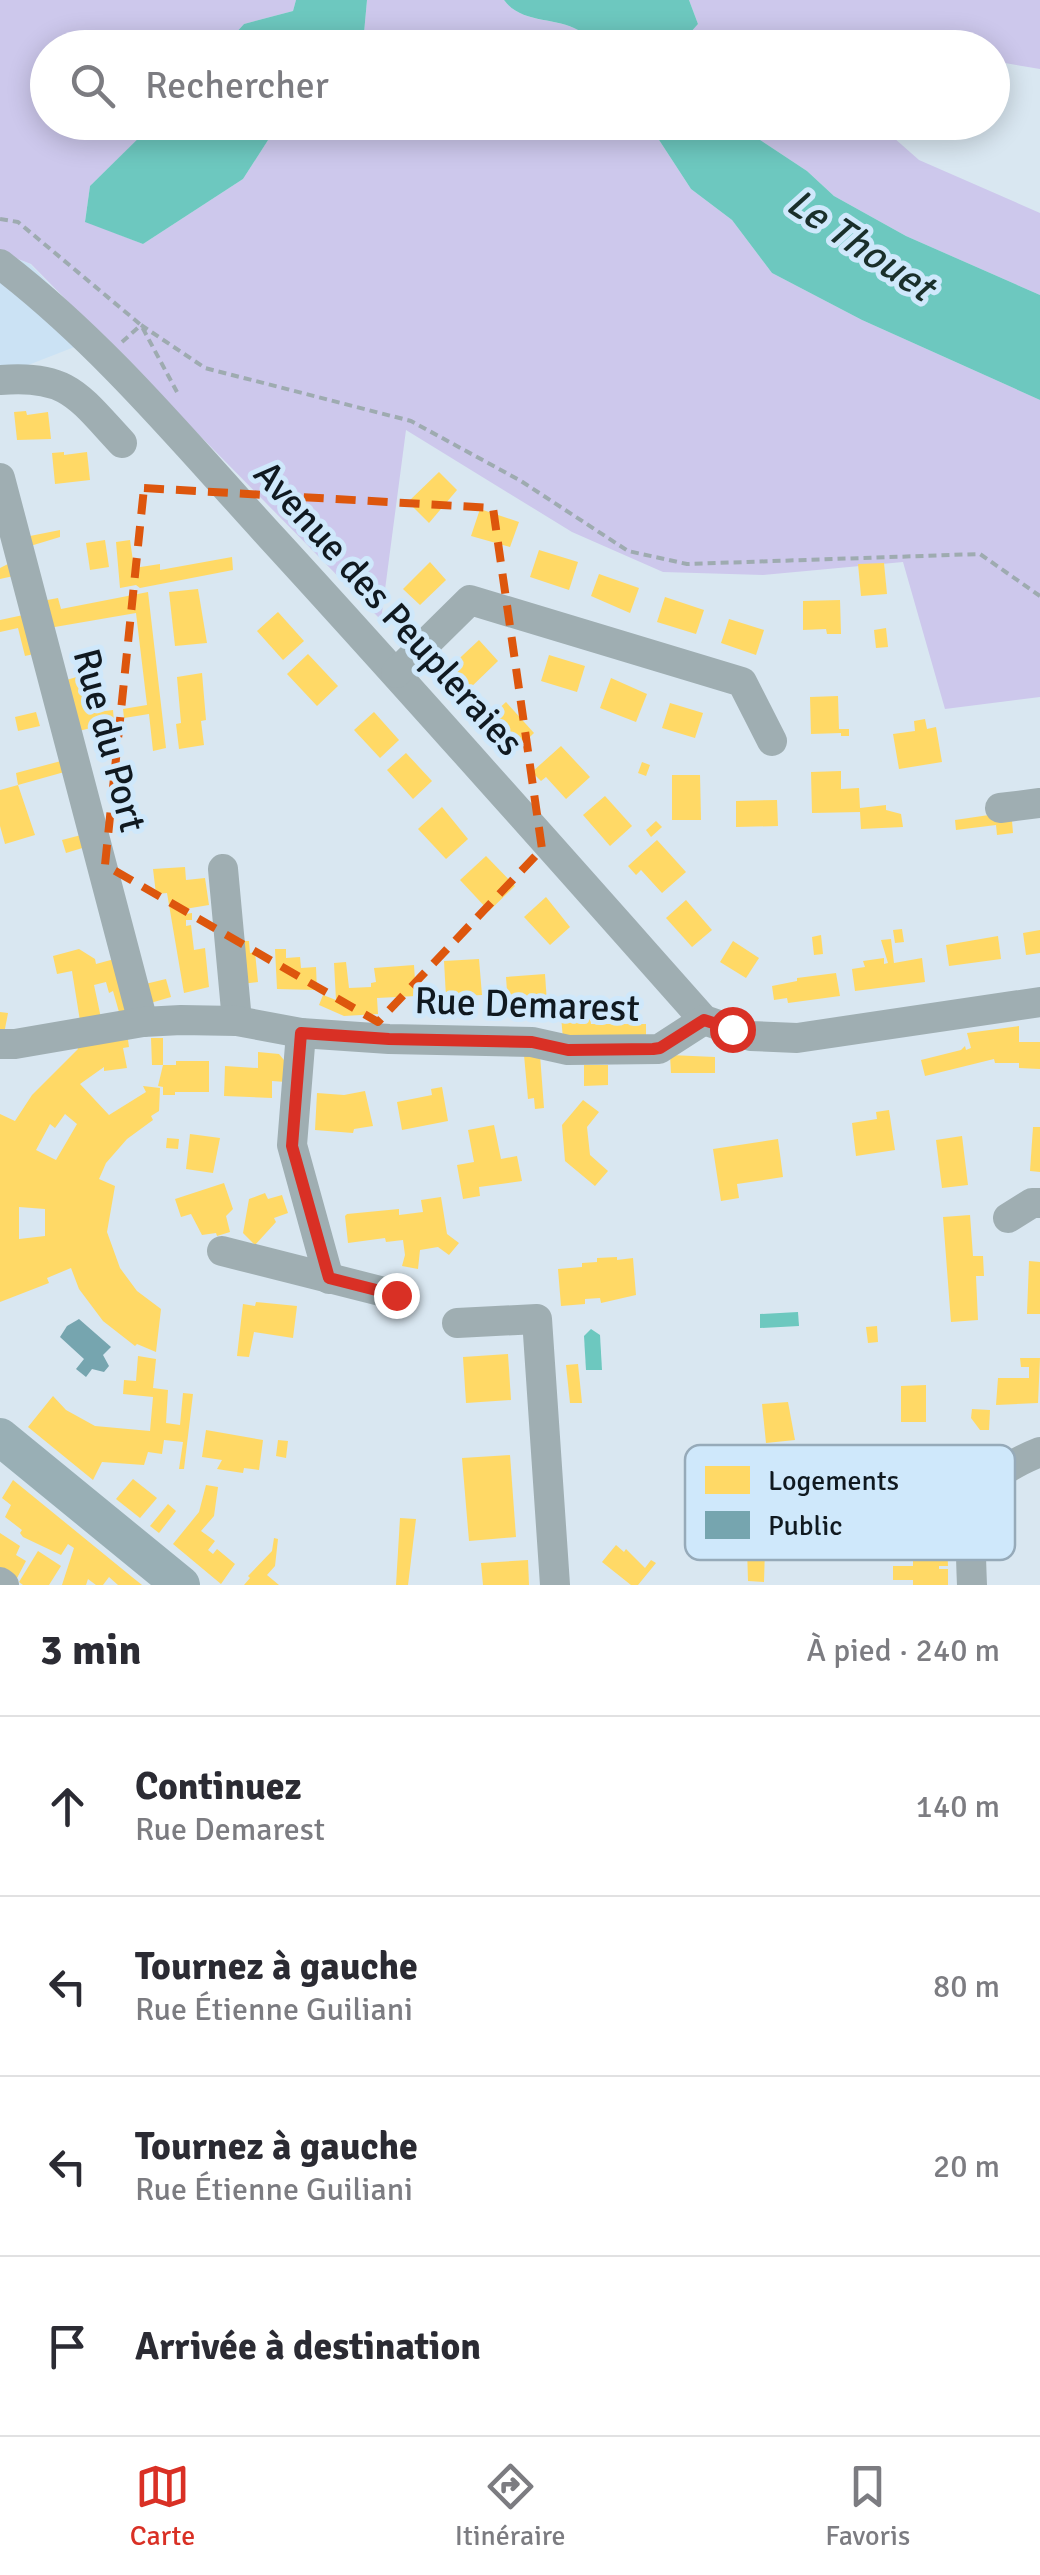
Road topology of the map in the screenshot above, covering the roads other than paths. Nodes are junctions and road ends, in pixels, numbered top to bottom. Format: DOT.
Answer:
graph roads {
  1 [pos="0,264"];
  2 [pos="0,380"];
  3 [pos="122,443"];
  4 [pos="0,478"];
  5 [pos="396,673"];
  6 [pos="772,741"];
  7 [pos="1040,803"];
  8 [pos="1000,808"];
  9 [pos="224,868"];
  10 [pos="1040,1002"];
  11 [pos="704,1020"];
  12 [pos="236,1021"];
  13 [pos="143,1022"];
  14 [pos="301,1033"];
  15 [pos="0,1044"];
  16 [pos="1040,1203"];
  17 [pos="1008,1218"];
  18 [pos="222,1251"];
  19 [pos="329,1278"];
  20 [pos="396,1295"];
  21 [pos="458,1323"];
  22 [pos="0,1437"];
  23 [pos="1040,1452"];
  24 [pos="1015,1463"];
  25 [pos="181,1585"];
  26 [pos="555,1585"];
  1 -- 5 [label="street, Avenue des Peupleraies"];
  2 -- 3 [label="street"];
  4 -- 13 [label="street, Rue du Port"];
  5 -- 6 [label="street"];
  5 -- 11 [label="street, Avenue des Peupleraies"];
  7 -- 8 [label="street"];
  9 -- 12 [label="street"];
  10 -- 11 [label="street"];
  11 -- 14 [label="street, Rue Demarest"];
  12 -- 13 [label="street, Rue Demarest"];
  12 -- 14 [label="street, Rue Demarest"];
  13 -- 15 [label="street, Rue Demarest"];
  14 -- 19 [label="street"];
  16 -- 17 [label="street"];
  18 -- 19 [label="street"];
  19 -- 20 [label="street"];
  21 -- 26 [label="street"];
  22 -- 25 [label="main road"];
  23 -- 24 [label="street"];
}
